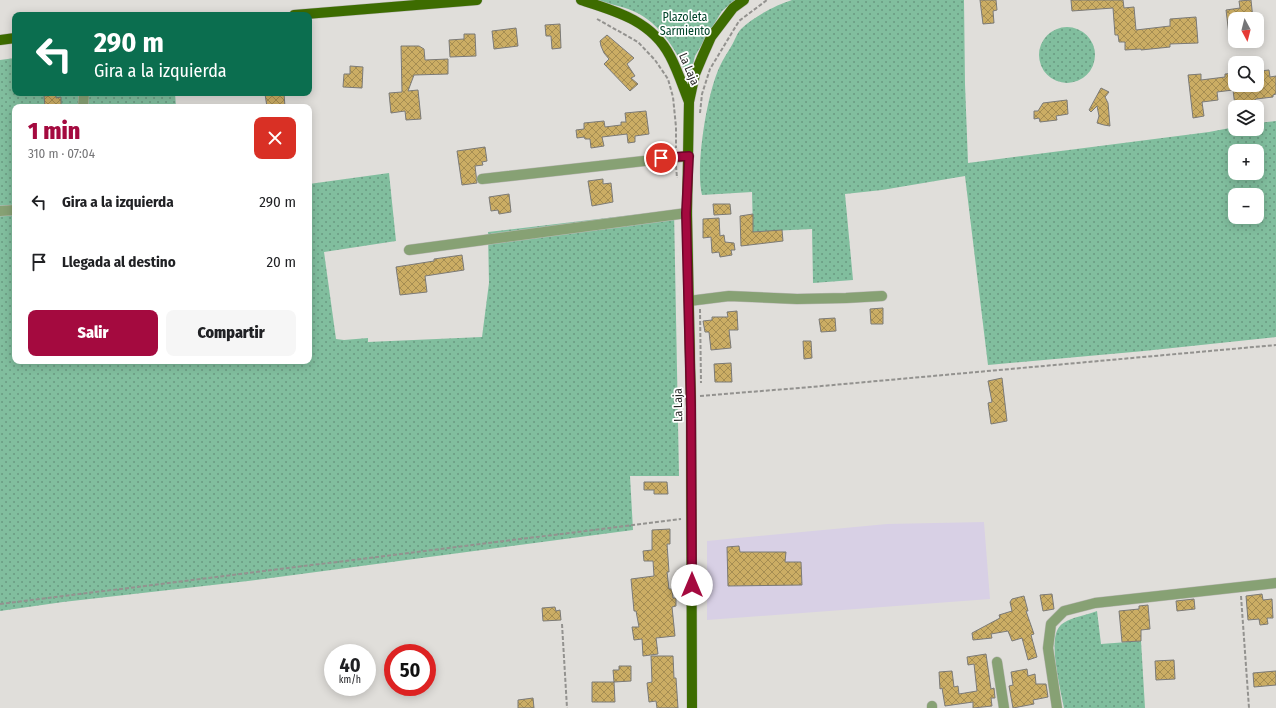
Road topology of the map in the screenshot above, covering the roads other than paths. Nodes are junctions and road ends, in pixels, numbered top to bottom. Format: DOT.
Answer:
graph roads {
  1 [pos="476,0"];
  2 [pos="581,0"];
  3 [pos="744,0"];
  4 [pos="312,14"];
  5 [pos="12,38"];
  6 [pos="0,40"];
  7 [pos="689,102"];
  8 [pos="689,156"];
  9 [pos="482,179"];
  10 [pos="12,210"];
  11 [pos="0,212"];
  12 [pos="686,213"];
  13 [pos="409,250"];
  14 [pos="882,296"];
  15 [pos="689,301"];
  16 [pos="1276,583"];
  17 [pos="997,662"];
  18 [pos="692,708"];
  19 [pos="1004,708"];
  20 [pos="1057,708"];
  1 -- 4 [label="main road"];
  2 -- 7 [label="main road, La Laja"];
  3 -- 7 [label="main road, La Laja"];
  5 -- 6 [label="main road"];
  7 -- 8 [label="main road, La Laja"];
  8 -- 9 [label="street"];
  8 -- 12 [label="main road, La Laja"];
  10 -- 11 [label="street"];
  12 -- 13 [label="street"];
  12 -- 15 [label="main road, La Laja"];
  14 -- 15 [label="street"];
  15 -- 18 [label="main road, La Laja"];
  16 -- 20 [label="street"];
  17 -- 19 [label="street"];
}
